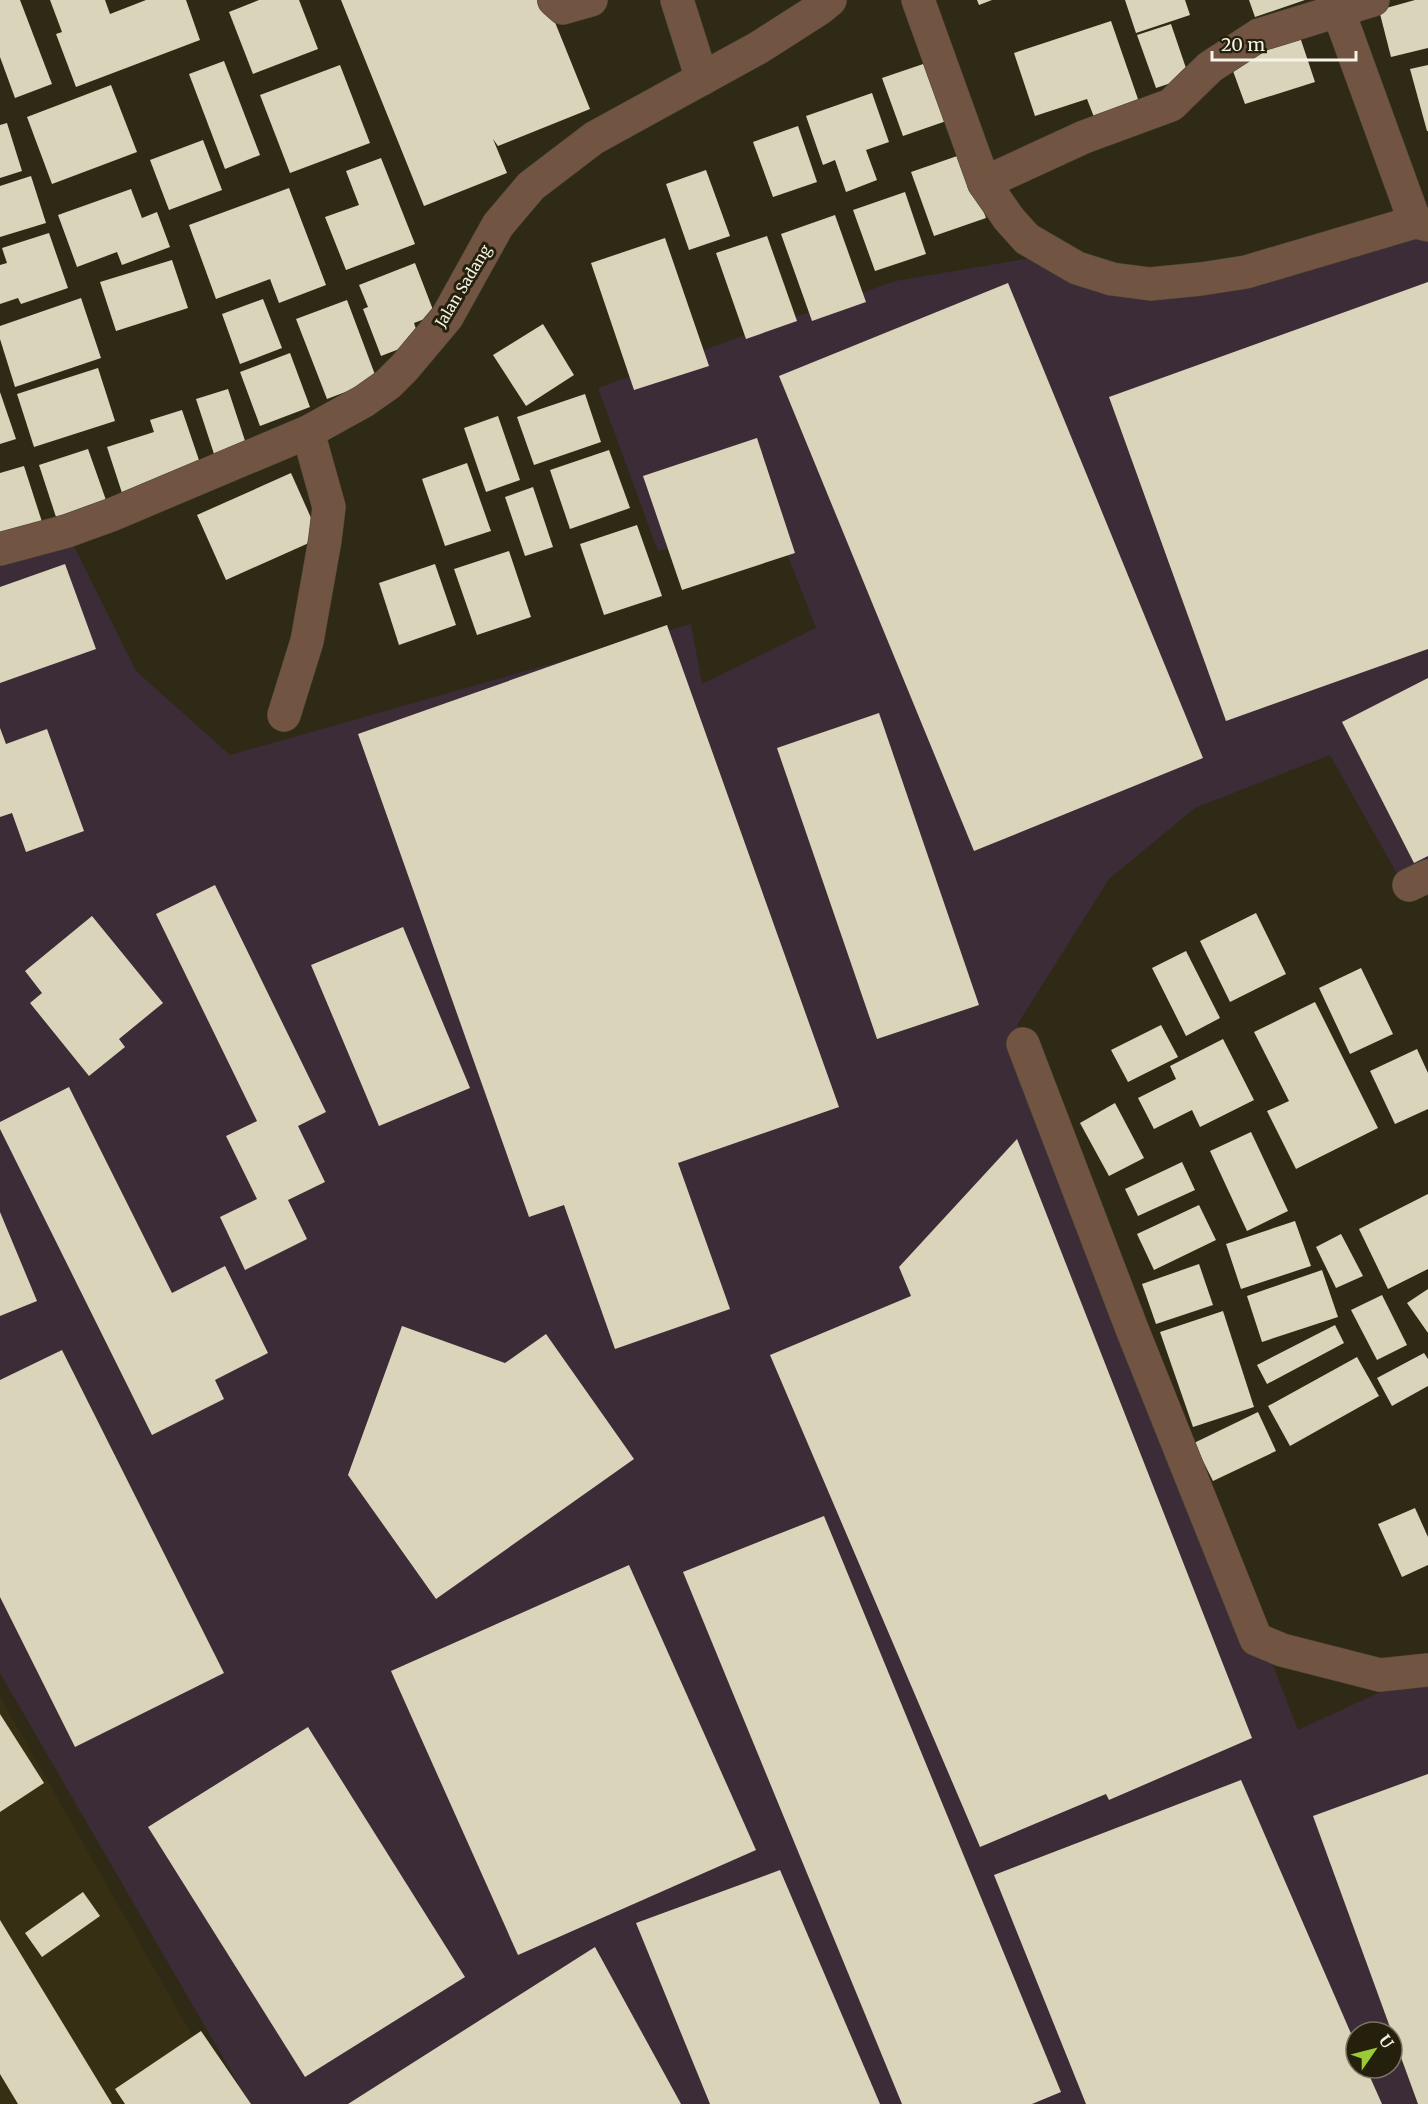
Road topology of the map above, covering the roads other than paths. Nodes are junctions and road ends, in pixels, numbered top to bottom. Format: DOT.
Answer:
graph roads {
  1 [pos="554,0"];
  2 [pos="591,0"];
  3 [pos="677,0"];
  4 [pos="830,0"];
  5 [pos="918,0"];
  6 [pos="1372,0"];
  7 [pos="1338,10"];
  8 [pos="702,79"];
  9 [pos="984,183"];
  10 [pos="1422,224"];
  11 [pos="308,432"];
  12 [pos="0,549"];
  13 [pos="284,715"];
  14 [pos="1023,1044"];
  15 [pos="1428,1670"];
  1 -- 2 [label="street"];
  3 -- 8 [label="street"];
  4 -- 8 [label="street, Jalan Sadang"];
  5 -- 9 [label="street"];
  6 -- 7 [label="street"];
  7 -- 9 [label="street"];
  7 -- 10 [label="street"];
  8 -- 11 [label="street, Jalan Sadang"];
  9 -- 10 [label="street"];
  11 -- 12 [label="street, Jalan Sadang"];
  11 -- 13 [label="street"];
  14 -- 15 [label="street"];
}
